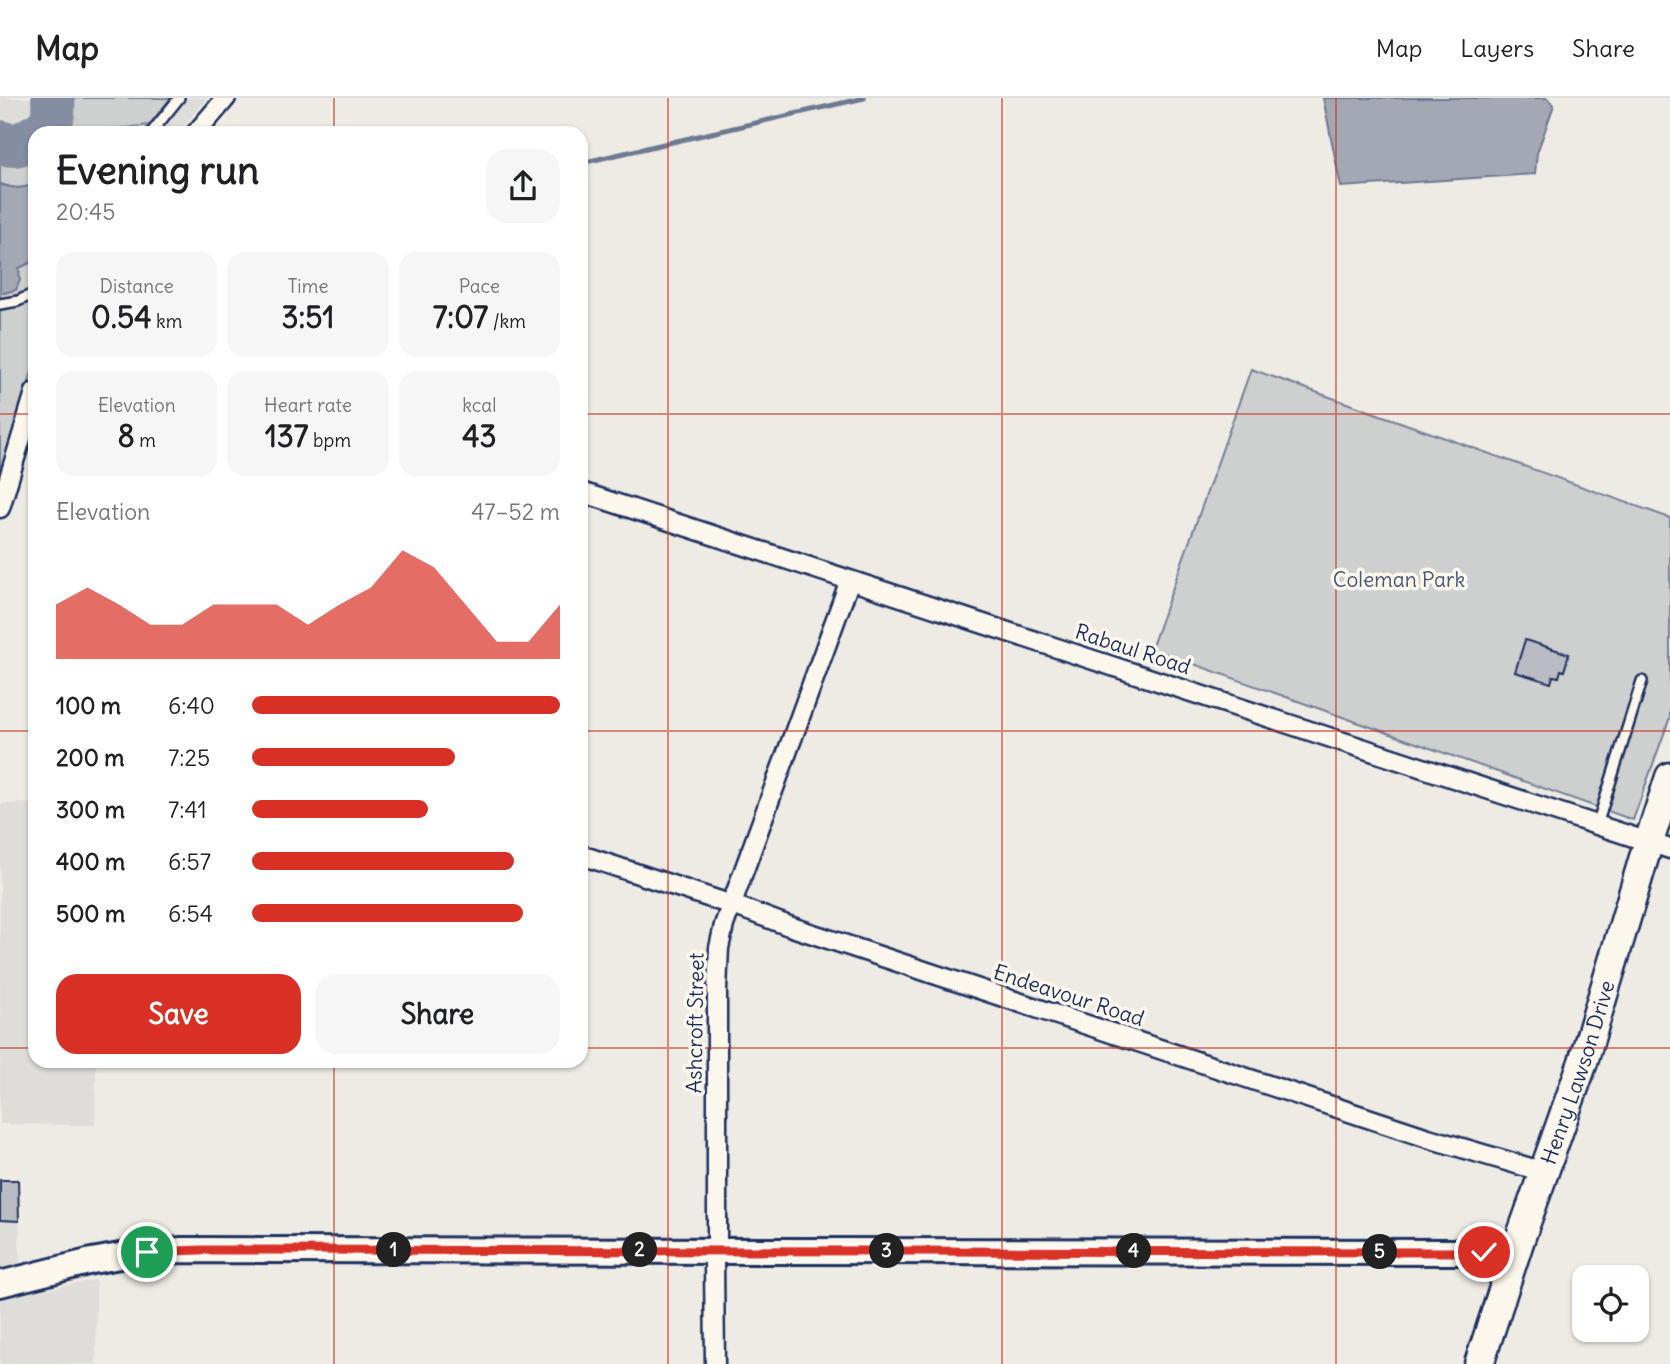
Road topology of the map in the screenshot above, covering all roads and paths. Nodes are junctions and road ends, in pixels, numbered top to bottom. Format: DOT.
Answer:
graph roads {
  1 [pos="179,98"];
  2 [pos="226,98"];
  3 [pos="157,126"];
  4 [pos="202,126"];
  5 [pos="28,297"];
  6 [pos="0,304"];
  7 [pos="28,415"];
  8 [pos="588,494"];
  9 [pos="0,508"];
  10 [pos="850,580"];
  11 [pos="1642,681"];
  12 [pos="1670,777"];
  13 [pos="1597,825"];
  14 [pos="1660,845"];
  15 [pos="588,857"];
  16 [pos="731,905"];
  17 [pos="1544,1172"];
  18 [pos="715,1251"];
  19 [pos="1514,1255"];
  20 [pos="0,1284"];
  21 [pos="715,1364"];
  22 [pos="1479,1364"];
  1 -- 3 [label="lane"];
  2 -- 4 [label="street"];
  5 -- 6 [label="lane"];
  7 -- 9 [label="street"];
  8 -- 10 [label="street, Rabaul Road"];
  10 -- 13 [label="street, Rabaul Road"];
  10 -- 16 [label="street, Ashcroft Street"];
  11 -- 13 [label="lane"];
  12 -- 14 [label="main road, Henry Lawson Drive"];
  13 -- 14 [label="street, Rabaul Road"];
  14 -- 17 [label="main road, Henry Lawson Drive"];
  15 -- 16 [label="street, Endeavour Road"];
  16 -- 17 [label="street, Endeavour Road"];
  16 -- 18 [label="street, Ashcroft Street"];
  17 -- 19 [label="main road, Henry Lawson Drive"];
  18 -- 19 [label="main road"];
  18 -- 20 [label="main road"];
  18 -- 21 [label="street, Ashcroft Street"];
  19 -- 22 [label="main road, Henry Lawson Drive"];
}
